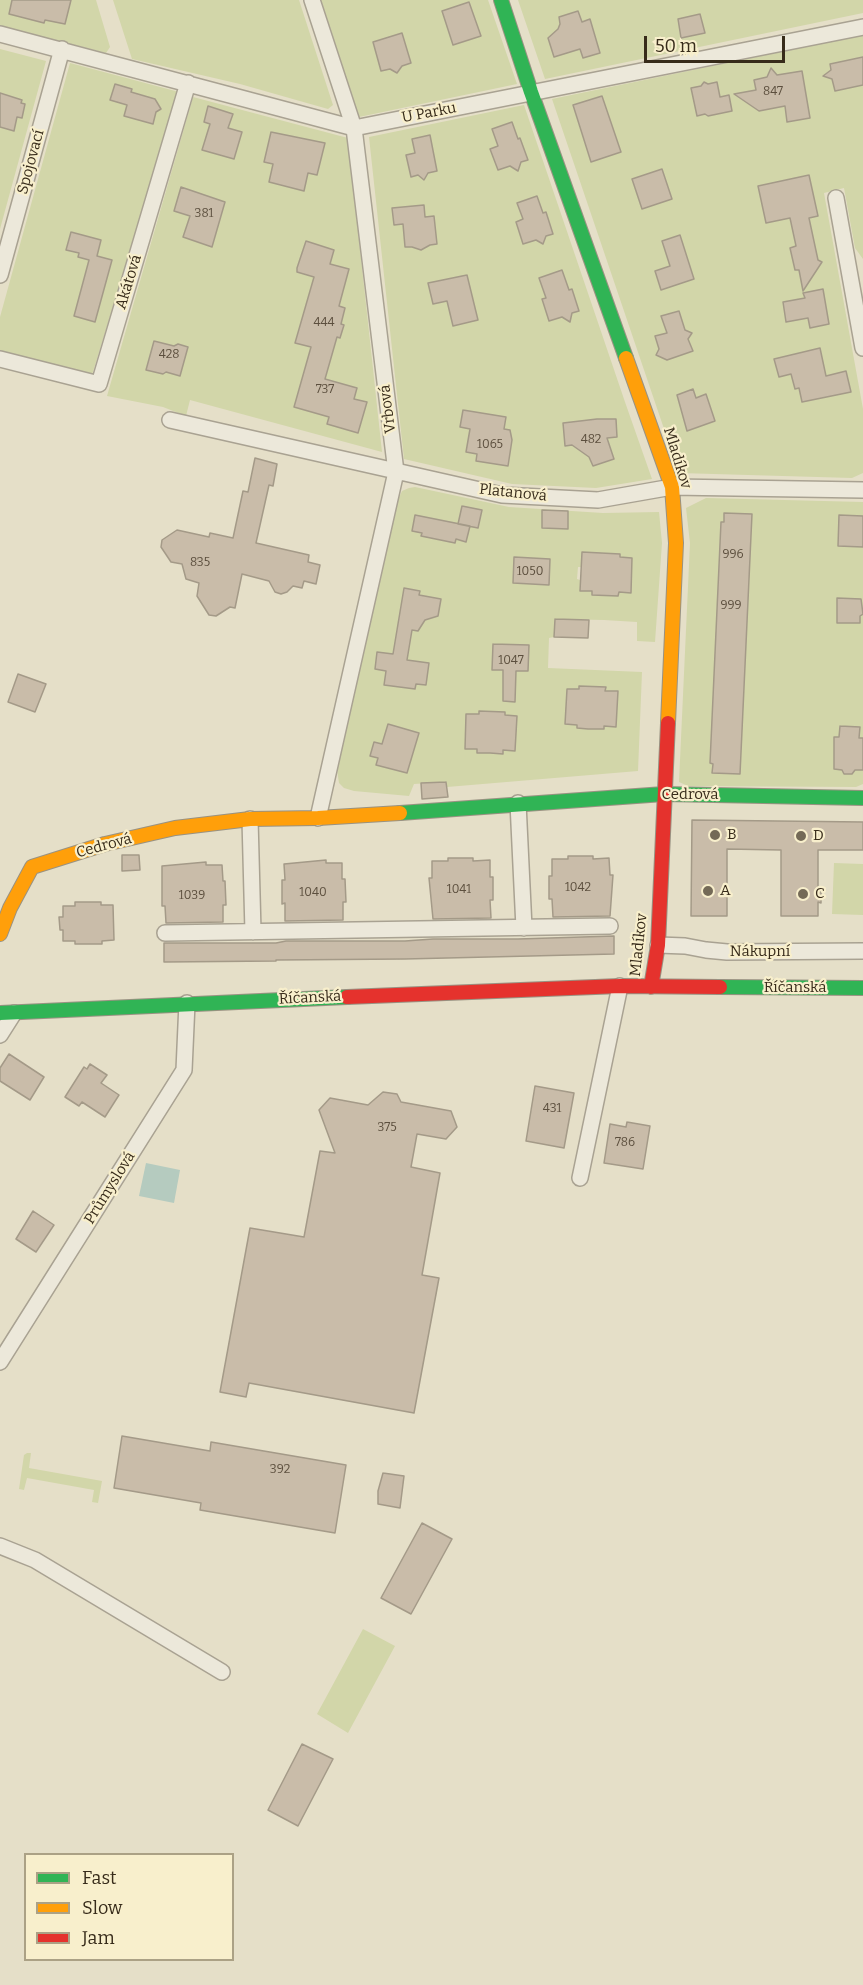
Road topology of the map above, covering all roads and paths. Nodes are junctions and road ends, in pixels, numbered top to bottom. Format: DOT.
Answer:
graph roads {
  1 [pos="312,0"];
  2 [pos="501,0"];
  3 [pos="863,27"];
  4 [pos="0,34"];
  5 [pos="62,49"];
  6 [pos="188,83"];
  7 [pos="531,92"];
  8 [pos="354,128"];
  9 [pos="836,198"];
  10 [pos="0,275"];
  11 [pos="857,277"];
  12 [pos="863,348"];
  13 [pos="0,359"];
  14 [pos="170,420"];
  15 [pos="396,472"];
  16 [pos="672,487"];
  17 [pos="863,490"];
  18 [pos="664,794"];
  19 [pos="863,798"];
  20 [pos="518,804"];
  21 [pos="318,818"];
  22 [pos="250,819"];
  23 [pos="610,926"];
  24 [pos="524,928"];
  25 [pos="253,932"];
  26 [pos="165,933"];
  27 [pos="0,934"];
  28 [pos="658,945"];
  29 [pos="863,951"];
  30 [pos="620,986"];
  31 [pos="651,987"];
  32 [pos="863,988"];
  33 [pos="187,1004"];
  34 [pos="7,1013"];
  35 [pos="0,1035"];
  36 [pos="580,1178"];
  37 [pos="0,1362"];
  38 [pos="0,1546"];
  39 [pos="222,1672"];
  1 -- 8 [label="street, Vrbová"];
  2 -- 7 [label="street, Mladíkov"];
  3 -- 7 [label="street, U Parku"];
  4 -- 5 [label="street, U Parku"];
  5 -- 6 [label="street, U Parku"];
  5 -- 10 [label="street, Spojovací"];
  6 -- 8 [label="street, U Parku"];
  6 -- 13 [label="street, Akátová"];
  7 -- 8 [label="street, U Parku"];
  7 -- 16 [label="street, Mladíkov"];
  8 -- 15 [label="street, Vrbová"];
  9 -- 11 [label="street"];
  11 -- 12 [label="street"];
  14 -- 15 [label="street, Platanová"];
  15 -- 16 [label="street, Platanová"];
  15 -- 21 [label="street, Vrbová"];
  16 -- 17 [label="street, Platanová"];
  16 -- 18 [label="street, Mladíkov"];
  18 -- 19 [label="street, Cedrová"];
  18 -- 20 [label="street, Cedrová"];
  18 -- 28 [label="street, Mladíkov"];
  20 -- 21 [label="street, Cedrová"];
  20 -- 24 [label="street"];
  21 -- 22 [label="street, Cedrová"];
  22 -- 25 [label="street"];
  22 -- 27 [label="street, Cedrová"];
  23 -- 24 [label="street"];
  24 -- 25 [label="street"];
  25 -- 26 [label="street"];
  28 -- 29 [label="street, Nákupní"];
  28 -- 31 [label="street, Mladíkov"];
  30 -- 31 [label="street, Říčanská"];
  30 -- 33 [label="street, Říčanská"];
  30 -- 36 [label="street"];
  31 -- 32 [label="street, Říčanská"];
  33 -- 34 [label="street, Říčanská"];
  33 -- 37 [label="street, Průmyslová"];
  34 -- 35 [label="street"];
  38 -- 39 [label="street"];
}
